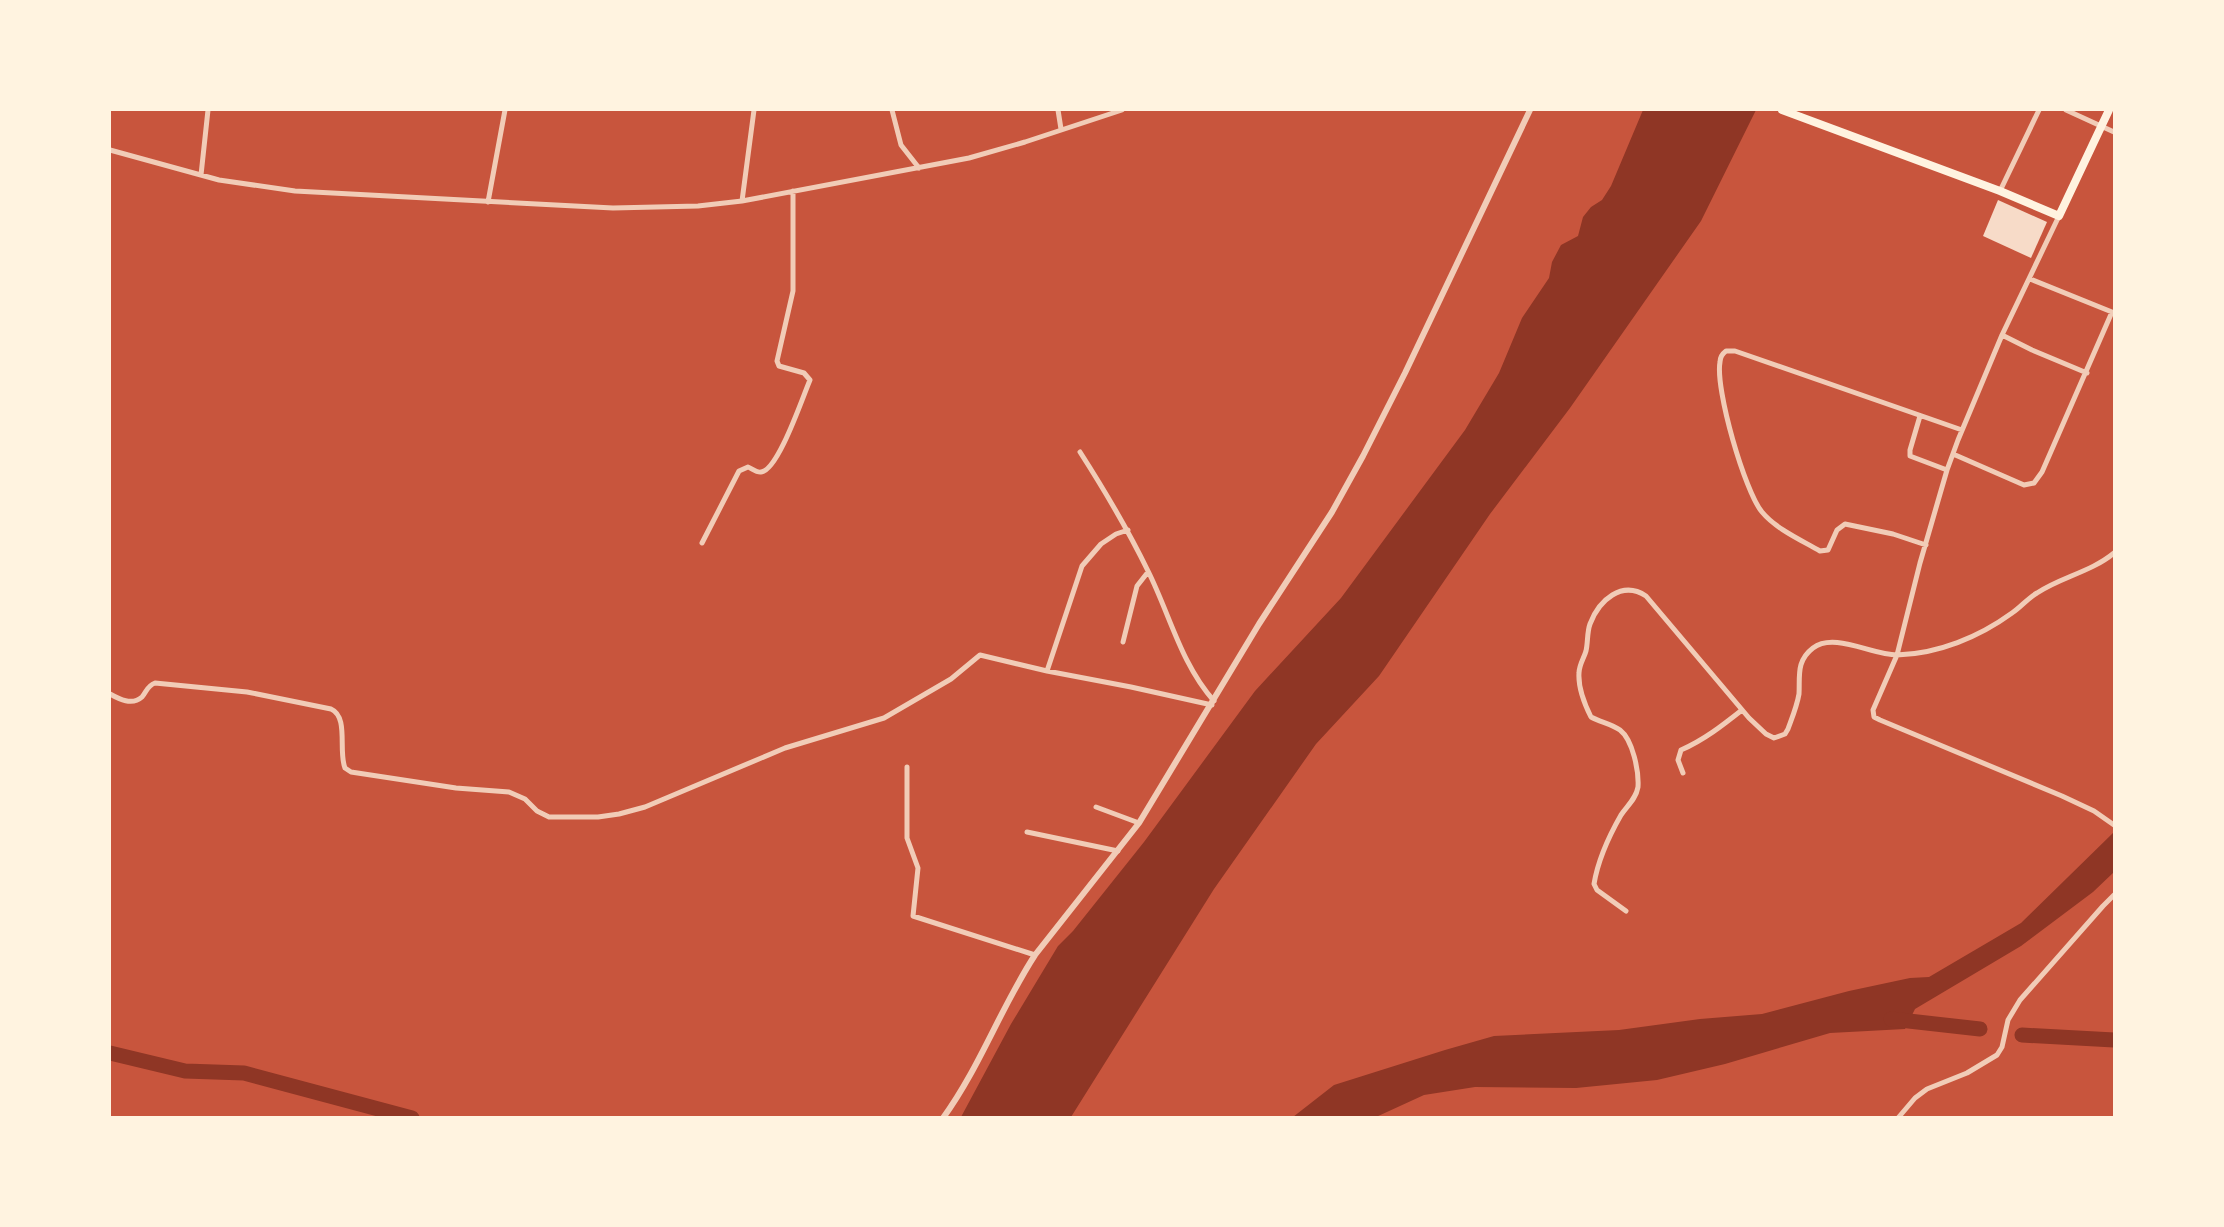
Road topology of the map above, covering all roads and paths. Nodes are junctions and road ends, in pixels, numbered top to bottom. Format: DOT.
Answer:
graph roads {
  1 [pos="208,110"];
  2 [pos="504,110"];
  3 [pos="754,110"];
  4 [pos="892,110"];
  5 [pos="1058,110"];
  6 [pos="1122,110"];
  7 [pos="1530,110"];
  8 [pos="2038,110"];
  9 [pos="2066,110"];
  10 [pos="2109,110"];
  11 [pos="1785,111"];
  12 [pos="2102,125"];
  13 [pos="1061,129"];
  14 [pos="2115,132"];
  15 [pos="110,150"];
  16 [pos="919,168"];
  17 [pos="201,175"];
  18 [pos="793,191"];
  19 [pos="2000,191"];
  20 [pos="742,201"];
  21 [pos="488,202"];
  22 [pos="2060,216"];
  23 [pos="2030,279"];
  24 [pos="2114,313"];
  25 [pos="2002,335"];
  26 [pos="2087,373"];
  27 [pos="1920,416"];
  28 [pos="1962,430"];
  29 [pos="1080,452"];
  30 [pos="1953,454"];
  31 [pos="1947,470"];
  32 [pos="1128,530"];
  33 [pos="702,543"];
  34 [pos="1926,544"];
  35 [pos="2115,554"];
  36 [pos="1148,572"];
  37 [pos="1123,642"];
  38 [pos="1896,657"];
  39 [pos="1047,672"];
  40 [pos="110,694"];
  41 [pos="1213,703"];
  42 [pos="1742,710"];
  43 [pos="907,767"];
  44 [pos="1683,773"];
  45 [pos="1096,807"];
  46 [pos="1139,823"];
  47 [pos="2113,824"];
  48 [pos="1027,832"];
  49 [pos="1118,851"];
  50 [pos="2115,895"];
  51 [pos="1626,911"];
  52 [pos="1035,955"];
  53 [pos="943,1118"];
  54 [pos="1898,1118"];
  1 -- 17 [label="street"];
  2 -- 21 [label="street"];
  3 -- 20 [label="street"];
  4 -- 16 [label="street"];
  5 -- 13 [label="street"];
  6 -- 13 [label="street"];
  7 -- 41 [label="street"];
  8 -- 19 [label="street"];
  9 -- 12 [label="street"];
  10 -- 12 [label="main road"];
  11 -- 19 [label="main road"];
  12 -- 14 [label="street"];
  12 -- 22 [label="main road"];
  13 -- 16 [label="street"];
  15 -- 17 [label="street"];
  16 -- 18 [label="street"];
  17 -- 21 [label="street"];
  18 -- 20 [label="street"];
  18 -- 33 [label="street"];
  19 -- 22 [label="main road"];
  20 -- 21 [label="street"];
  22 -- 23 [label="street"];
  23 -- 24 [label="street"];
  23 -- 25 [label="street"];
  24 -- 26 [label="street"];
  25 -- 26 [label="street"];
  25 -- 28 [label="street"];
  26 -- 30 [label="street"];
  27 -- 28 [label="street"];
  27 -- 31 [label="street"];
  27 -- 34 [label="street"];
  28 -- 30 [label="street"];
  29 -- 32 [label="street"];
  30 -- 31 [label="street"];
  31 -- 34 [label="street"];
  32 -- 36 [label="street"];
  32 -- 39 [label="street"];
  34 -- 38 [label="street"];
  35 -- 38 [label="street"];
  36 -- 37 [label="street"];
  36 -- 41 [label="street"];
  38 -- 42 [label="street"];
  38 -- 47 [label="street"];
  39 -- 40 [label="street"];
  39 -- 41 [label="street"];
  41 -- 46 [label="street"];
  42 -- 44 [label="street"];
  42 -- 51 [label="street"];
  43 -- 52 [label="street"];
  45 -- 46 [label="street"];
  46 -- 49 [label="street"];
  48 -- 49 [label="street"];
  49 -- 52 [label="street"];
  50 -- 54 [label="street"];
  52 -- 53 [label="street"];
}
